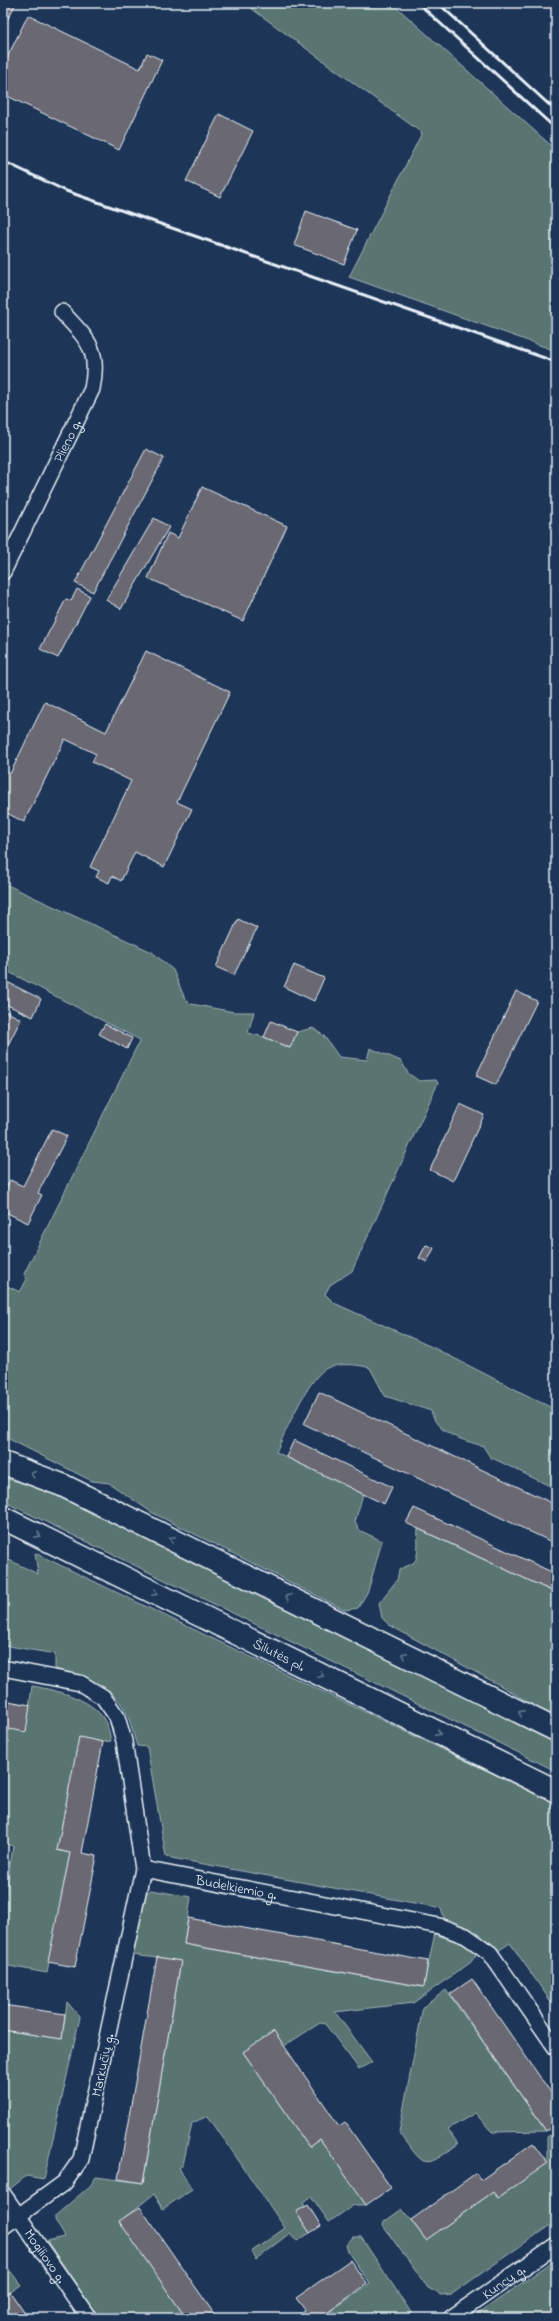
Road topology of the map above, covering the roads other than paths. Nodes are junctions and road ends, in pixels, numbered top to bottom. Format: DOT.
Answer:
graph roads {
  1 [pos="62,312"];
  2 [pos="3,572"];
  3 [pos="3,1463"];
  4 [pos="3,1518"];
  5 [pos="3,1668"];
  6 [pos="556,1730"];
  7 [pos="556,1791"];
  8 [pos="143,1869"];
  9 [pos="556,2048"];
  10 [pos="3,2194"];
  11 [pos="18,2216"];
  12 [pos="3,2227"];
  13 [pos="556,2245"];
  14 [pos="89,2318"];
  15 [pos="451,2318"];
  1 -- 2 [label="street, Plieno g."];
  6 -- 3 [label="main road, one-way"];
  4 -- 7 [label="main road, Šilutės pl., one-way"];
  5 -- 8 [label="street"];
  8 -- 9 [label="street, Budelkiemio g."];
  8 -- 11 [label="street, Markučių g."];
  10 -- 11 [label="street, Mogiliovo g."];
  11 -- 12 [label="street, Markučių g."];
  11 -- 14 [label="street, Mogiliovo g."];
  13 -- 15 [label="street, Kuncų g."];
}
